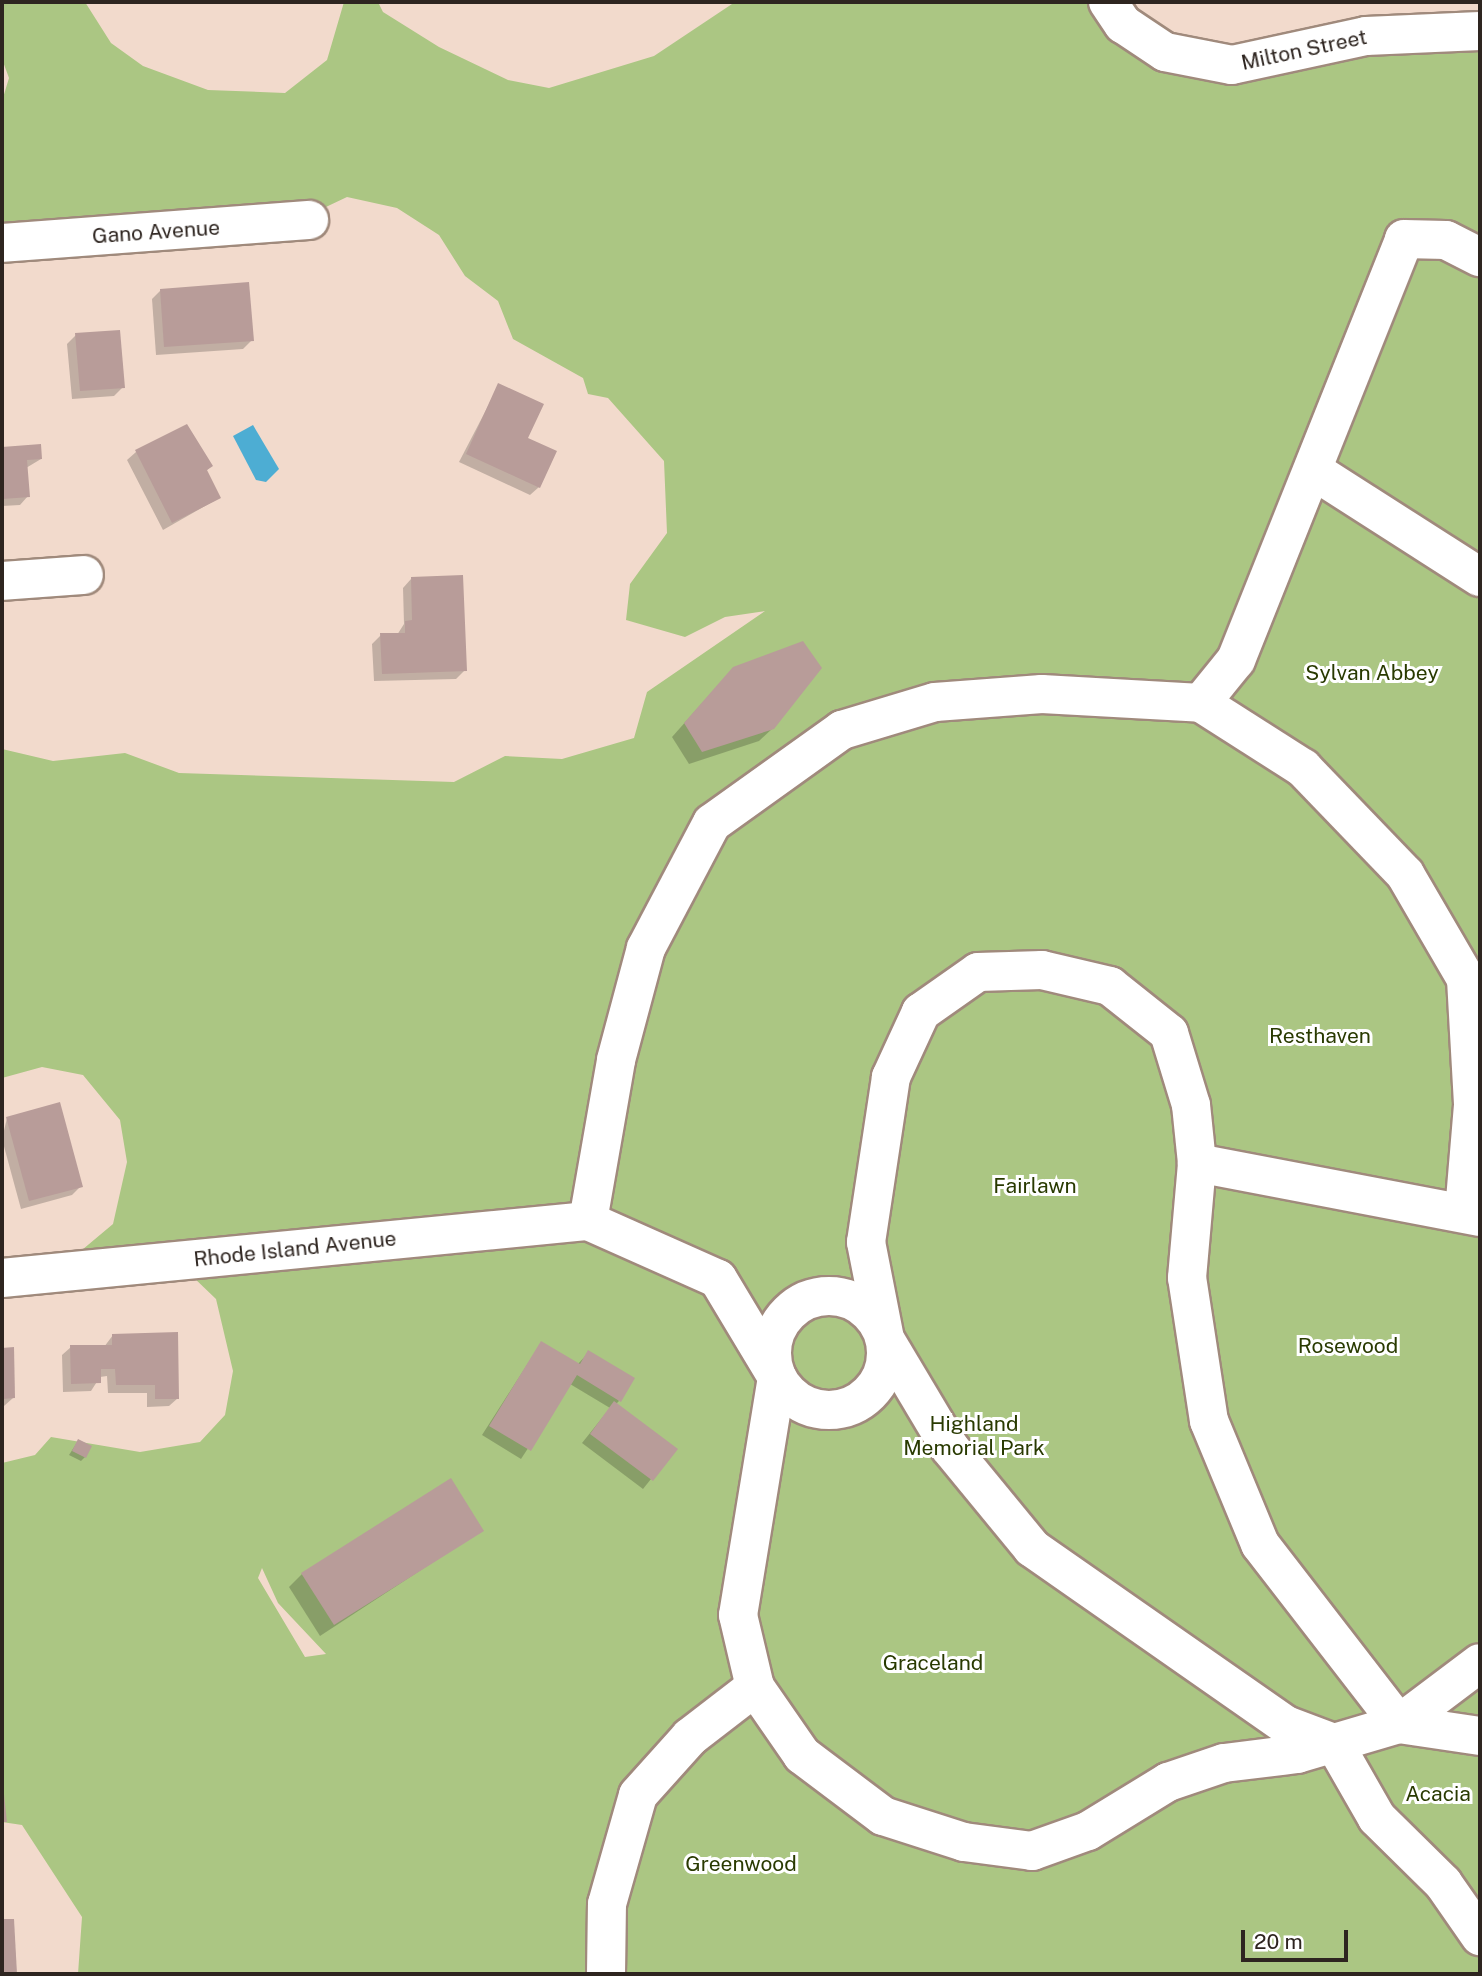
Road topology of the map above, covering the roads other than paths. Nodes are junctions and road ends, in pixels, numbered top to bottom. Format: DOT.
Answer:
graph roads {
  1 [pos="1108,2"];
  2 [pos="1480,31"];
  3 [pos="309,220"];
  4 [pos="2,243"];
  5 [pos="1480,257"];
  6 [pos="1314,471"];
  7 [pos="84,575"];
  8 [pos="1480,577"];
  9 [pos="2,580"];
  10 [pos="1201,703"];
  11 [pos="1197,1163"];
  12 [pos="1472,1215"];
  13 [pos="589,1221"];
  14 [pos="2,1278"];
  15 [pos="885,1339"];
  16 [pos="776,1377"];
  17 [pos="1480,1663"];
  18 [pos="755,1687"];
  19 [pos="1399,1724"];
  20 [pos="1480,1736"];
  21 [pos="1334,1743"];
  22 [pos="1480,1936"];
  23 [pos="608,1973"];
  1 -- 2 [label="street, Milton Street"];
  3 -- 4 [label="street, Gano Avenue"];
  5 -- 6 [label="street"];
  6 -- 8 [label="street"];
  6 -- 10 [label="street"];
  7 -- 9 [label="street"];
  10 -- 12 [label="street"];
  10 -- 13 [label="street"];
  11 -- 12 [label="street"];
  11 -- 15 [label="street"];
  11 -- 19 [label="street"];
  13 -- 14 [label="street, Rhode Island Avenue"];
  13 -- 16 [label="street"];
  15 -- 16 [label="street"];
  15 -- 16 [label="street"];
  15 -- 21 [label="street"];
  16 -- 18 [label="street"];
  17 -- 19 [label="street"];
  18 -- 21 [label="street"];
  18 -- 23 [label="street"];
  19 -- 20 [label="street"];
  19 -- 21 [label="street"];
  21 -- 22 [label="street"];
}
